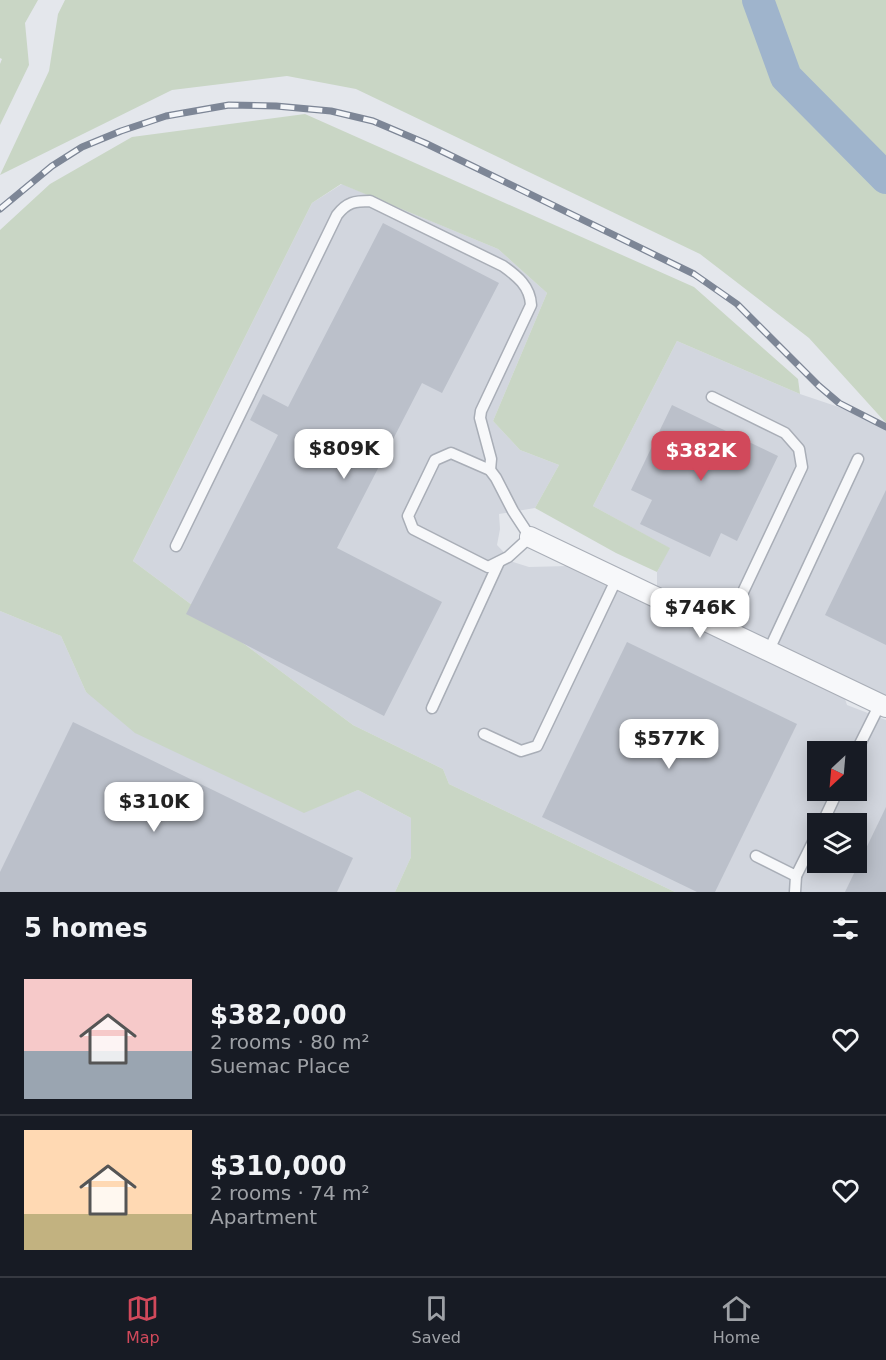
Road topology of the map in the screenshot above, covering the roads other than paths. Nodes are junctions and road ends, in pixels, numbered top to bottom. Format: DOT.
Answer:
graph roads {
  1 [pos="712,397"];
  2 [pos="858,459"];
  3 [pos="490,470"];
  4 [pos="530,537"];
  5 [pos="176,546"];
  6 [pos="499,562"];
  7 [pos="617,578"];
  8 [pos="725,630"];
  9 [pos="769,650"];
  10 [pos="883,705"];
  11 [pos="432,708"];
  12 [pos="484,734"];
  13 [pos="862,741"];
  14 [pos="807,854"];
  15 [pos="756,856"];
  16 [pos="796,876"];
  17 [pos="795,892"];
  1 -- 8 [label="lane"];
  2 -- 9 [label="lane"];
  3 -- 4 [label="lane"];
  3 -- 5 [label="lane"];
  3 -- 6 [label="lane"];
  4 -- 6 [label="lane"];
  4 -- 7 [label="street"];
  6 -- 11 [label="lane"];
  7 -- 8 [label="street"];
  7 -- 12 [label="lane"];
  8 -- 9 [label="street"];
  9 -- 10 [label="street"];
  10 -- 13 [label="lane"];
  14 -- 16 [label="lane"];
  15 -- 16 [label="lane"];
  16 -- 17 [label="lane"];
}
